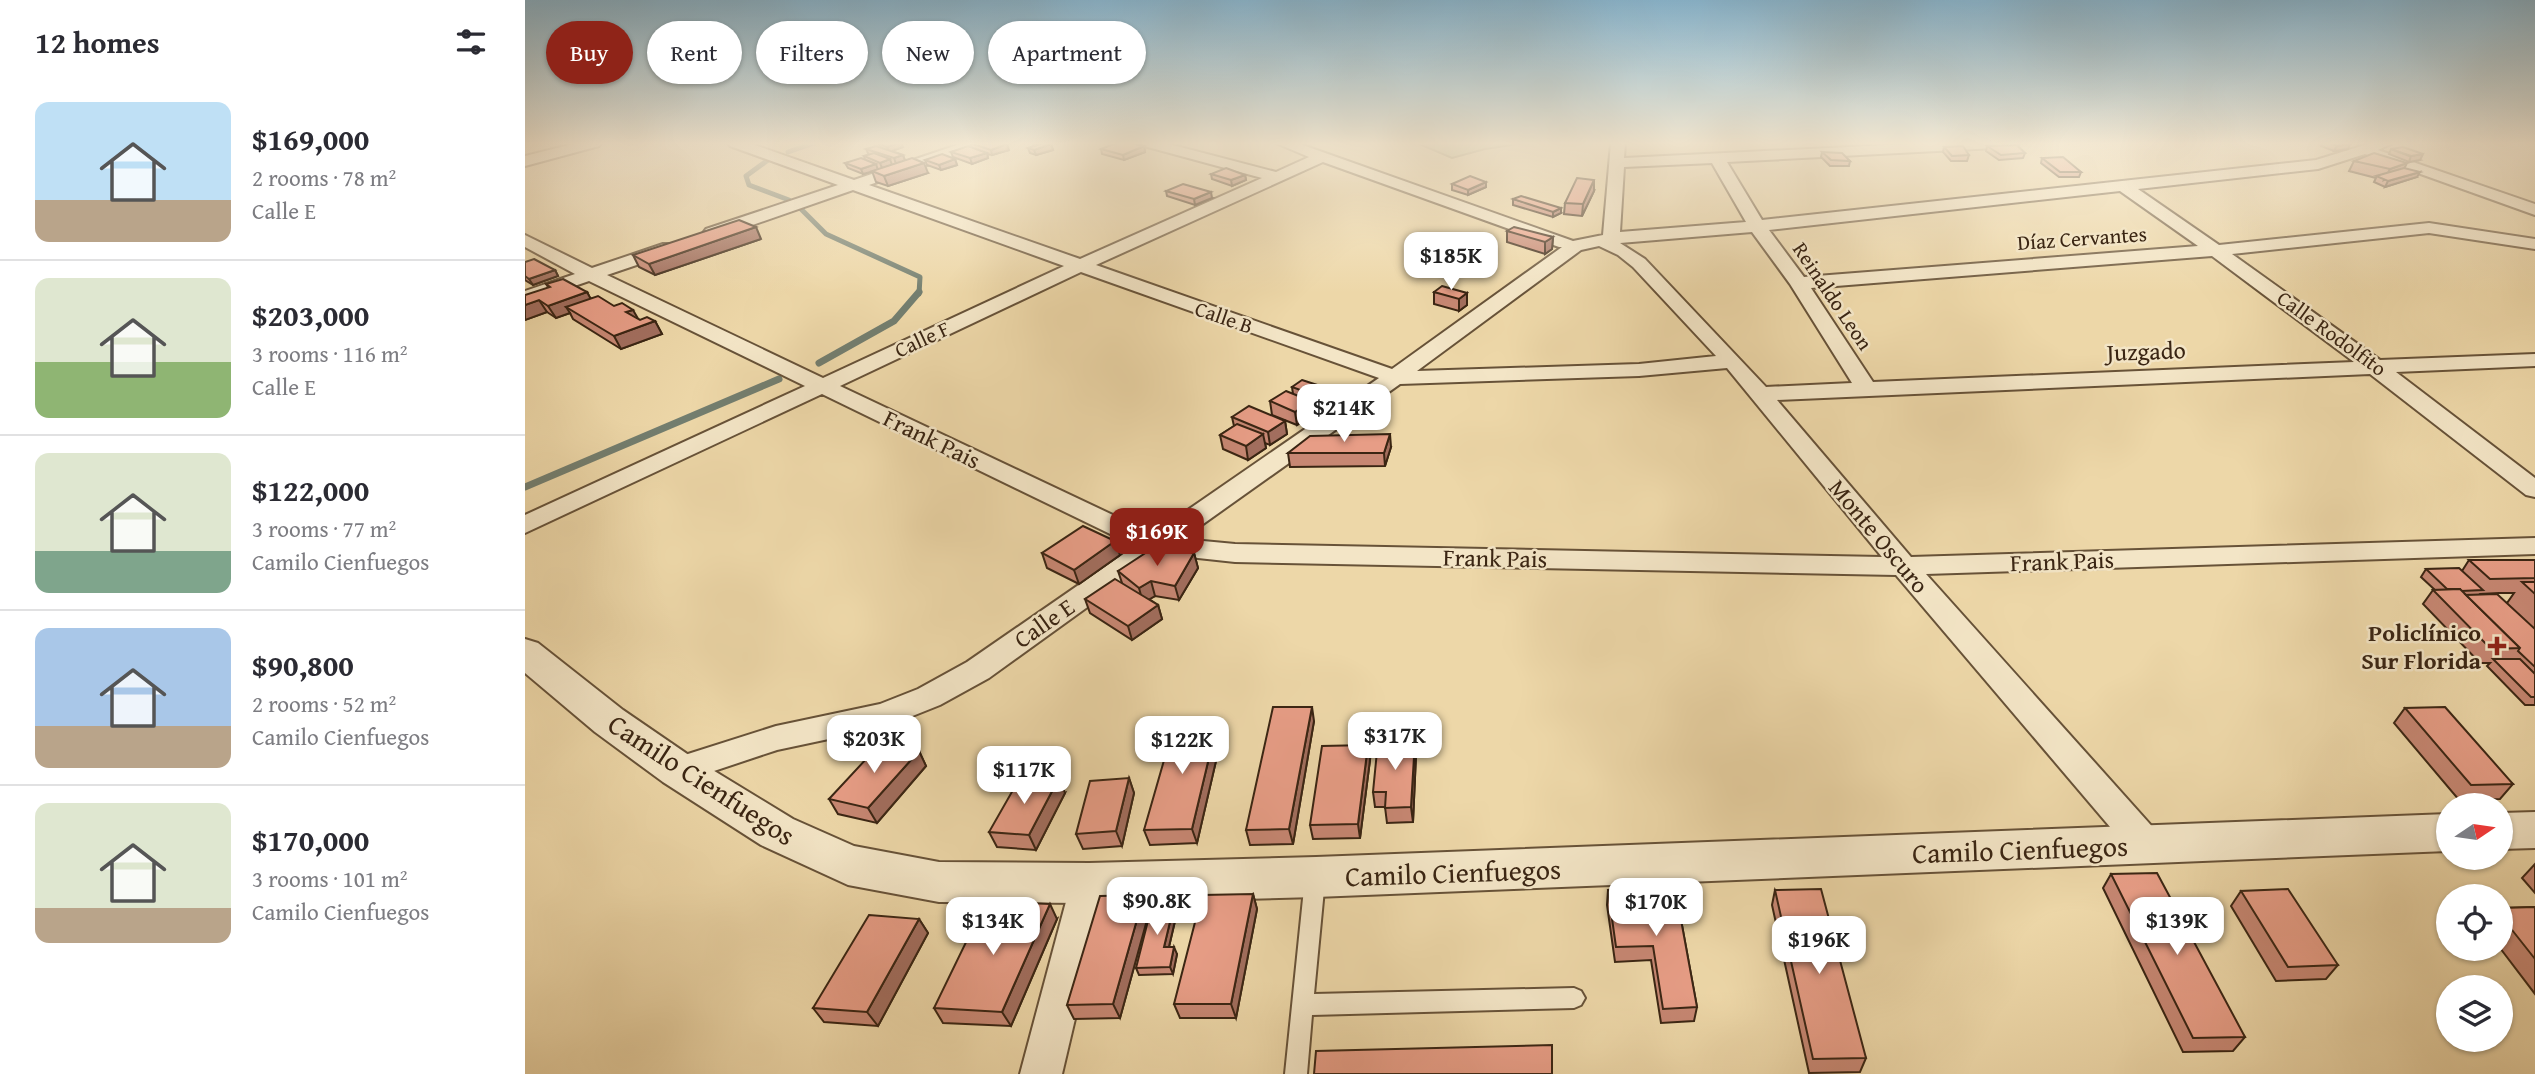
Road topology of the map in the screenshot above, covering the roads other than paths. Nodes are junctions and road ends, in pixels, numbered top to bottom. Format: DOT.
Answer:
graph roads {
  1 [pos="831,193"];
  2 [pos="872,193"];
  3 [pos="1241,193"];
  4 [pos="1424,193"];
  5 [pos="1612,193"];
  6 [pos="1738,193"];
  7 [pos="2057,193"];
  8 [pos="2133,193"];
  9 [pos="2487,193"];
  10 [pos="2535,210"];
  11 [pos="1757,226"];
  12 [pos="525,240"];
  13 [pos="1606,240"];
  14 [pos="2535,244"];
  15 [pos="1574,246"];
  16 [pos="2218,250"];
  17 [pos="1079,266"];
  18 [pos="591,275"];
  19 [pos="1799,283"];
  20 [pos="525,297"];
  21 [pos="2535,360"];
  22 [pos="1732,361"];
  23 [pos="2380,368"];
  24 [pos="1395,377"];
  25 [pos="821,385"];
  26 [pos="1866,389"];
  27 [pos="1759,394"];
  28 [pos="2535,490"];
  29 [pos="525,525"];
  30 [pos="1154,545"];
  31 [pos="2535,546"];
  32 [pos="1904,566"];
  33 [pos="525,652"];
  34 [pos="678,770"];
  35 [pos="2535,830"];
  36 [pos="2513,831"];
  37 [pos="2436,833"];
  38 [pos="2145,843"];
  39 [pos="1315,877"];
  40 [pos="1089,883"];
  41 [pos="1574,998"];
  42 [pos="1303,1005"];
  43 [pos="1041,1074"];
  44 [pos="1296,1074"];
  1 -- 18 [label="street"];
  2 -- 17 [label="street, Calle B"];
  3 -- 17 [label="street, Calle F"];
  4 -- 15 [label="street"];
  5 -- 13 [label="street"];
  6 -- 11 [label="street, Reinaldo Leon"];
  7 -- 11 [label="street"];
  8 -- 16 [label="street, Calle Rodolfito"];
  9 -- 10 [label="street"];
  11 -- 13 [label="street"];
  11 -- 19 [label="street, Reinaldo Leon"];
  12 -- 18 [label="street, Frank Pais"];
  13 -- 15 [label="street"];
  13 -- 22 [label="street, Monte Oscuro"];
  14 -- 16 [label="street, Díaz Cervantes"];
  15 -- 24 [label="street, Calle E"];
  16 -- 19 [label="street, Díaz Cervantes"];
  16 -- 23 [label="street, Calle Rodolfito"];
  17 -- 24 [label="street, Calle B"];
  17 -- 25 [label="street, Calle F"];
  18 -- 20 [label="street"];
  18 -- 25 [label="street, Frank Pais"];
  19 -- 26 [label="street, Reinaldo Leon"];
  21 -- 23 [label="street, Juzgado"];
  22 -- 24 [label="street, Calle B"];
  22 -- 27 [label="street, Monte Oscuro"];
  23 -- 26 [label="street, Juzgado"];
  23 -- 28 [label="street, Calle Rodolfito"];
  24 -- 30 [label="street, Calle E"];
  25 -- 29 [label="street, Calle F"];
  25 -- 30 [label="street, Frank Pais"];
  26 -- 27 [label="street, Juzgado"];
  27 -- 32 [label="street, Monte Oscuro"];
  30 -- 32 [label="street, Frank Pais"];
  30 -- 34 [label="street, Calle E"];
  31 -- 32 [label="street, Frank Pais"];
  32 -- 38 [label="street, Monte Oscuro"];
  33 -- 34 [label="street, Camilo Cienfuegos"];
  34 -- 40 [label="street, Camilo Cienfuegos"];
  35 -- 36 [label="street"];
  37 -- 38 [label="street, Camilo Cienfuegos"];
  38 -- 39 [label="street, Camilo Cienfuegos"];
  39 -- 40 [label="street, Camilo Cienfuegos"];
  39 -- 42 [label="lane"];
  40 -- 43 [label="street"];
  41 -- 42 [label="lane"];
  42 -- 44 [label="lane"];
}
